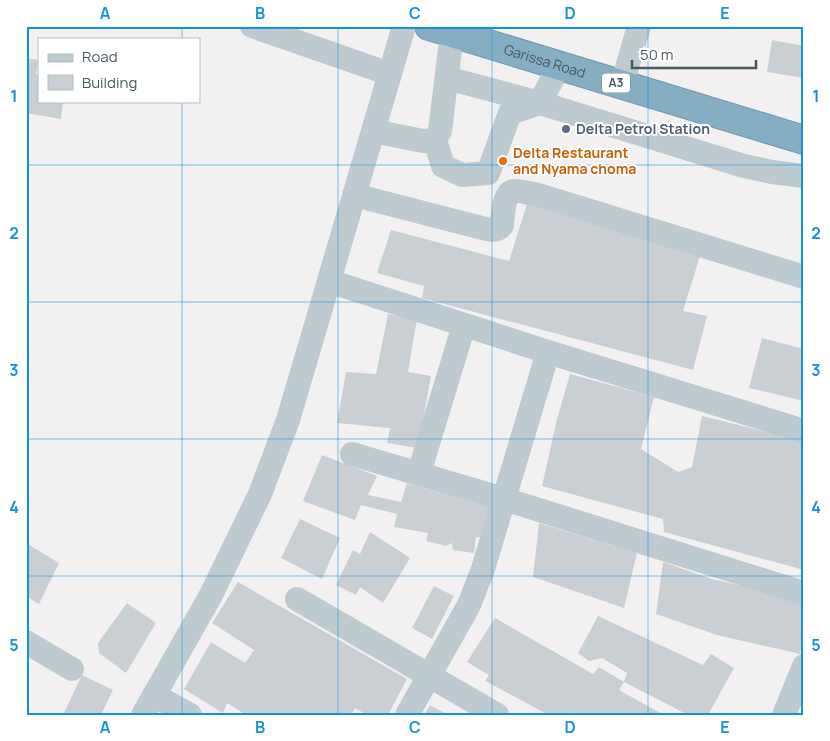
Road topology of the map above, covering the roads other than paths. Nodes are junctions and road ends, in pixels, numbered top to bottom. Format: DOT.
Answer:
graph roads {
  1 [pos="252,26"];
  2 [pos="404,26"];
  3 [pos="639,26"];
  4 [pos="440,30"];
  5 [pos="559,66"];
  6 [pos="390,74"];
  7 [pos="447,78"];
  8 [pos="622,85"];
  9 [pos="540,103"];
  10 [pos="373,131"];
  11 [pos="435,140"];
  12 [pos="804,140"];
  13 [pos="804,176"];
  14 [pos="354,195"];
  15 [pos="804,277"];
  16 [pos="329,281"];
  17 [pos="464,325"];
  18 [pos="548,352"];
  19 [pos="804,431"];
  20 [pos="352,454"];
  21 [pos="419,473"];
  22 [pos="504,499"];
  23 [pos="804,593"];
  24 [pos="297,600"];
  25 [pos="26,642"];
  26 [pos="72,669"];
  27 [pos="428,675"];
  28 [pos="802,678"];
  29 [pos="148,705"];
  30 [pos="190,715"];
  31 [pos="407,715"];
  32 [pos="497,715"];
  33 [pos="784,715"];
  1 -- 6 [label="street"];
  2 -- 6 [label="street"];
  3 -- 8 [label="street"];
  4 -- 5 [label="highway, Garissa Road / A3"];
  4 -- 7 [label="street"];
  5 -- 8 [label="highway, Garissa Road / A3"];
  5 -- 9 [label="street"];
  6 -- 10 [label="street"];
  7 -- 9 [label="street"];
  7 -- 11 [label="street"];
  8 -- 12 [label="highway, Garissa Road / A3"];
  9 -- 11 [label="street"];
  9 -- 13 [label="street"];
  10 -- 11 [label="street"];
  10 -- 14 [label="street"];
  14 -- 15 [label="street"];
  14 -- 16 [label="street"];
  16 -- 17 [label="street"];
  16 -- 29 [label="street"];
  17 -- 18 [label="street"];
  17 -- 21 [label="street"];
  18 -- 19 [label="street"];
  18 -- 22 [label="street"];
  20 -- 21 [label="street"];
  21 -- 22 [label="street"];
  22 -- 23 [label="street"];
  22 -- 27 [label="street"];
  24 -- 27 [label="street"];
  25 -- 26 [label="street"];
  27 -- 31 [label="street"];
  27 -- 32 [label="street"];
  28 -- 33 [label="street"];
  29 -- 30 [label="street"];
}
